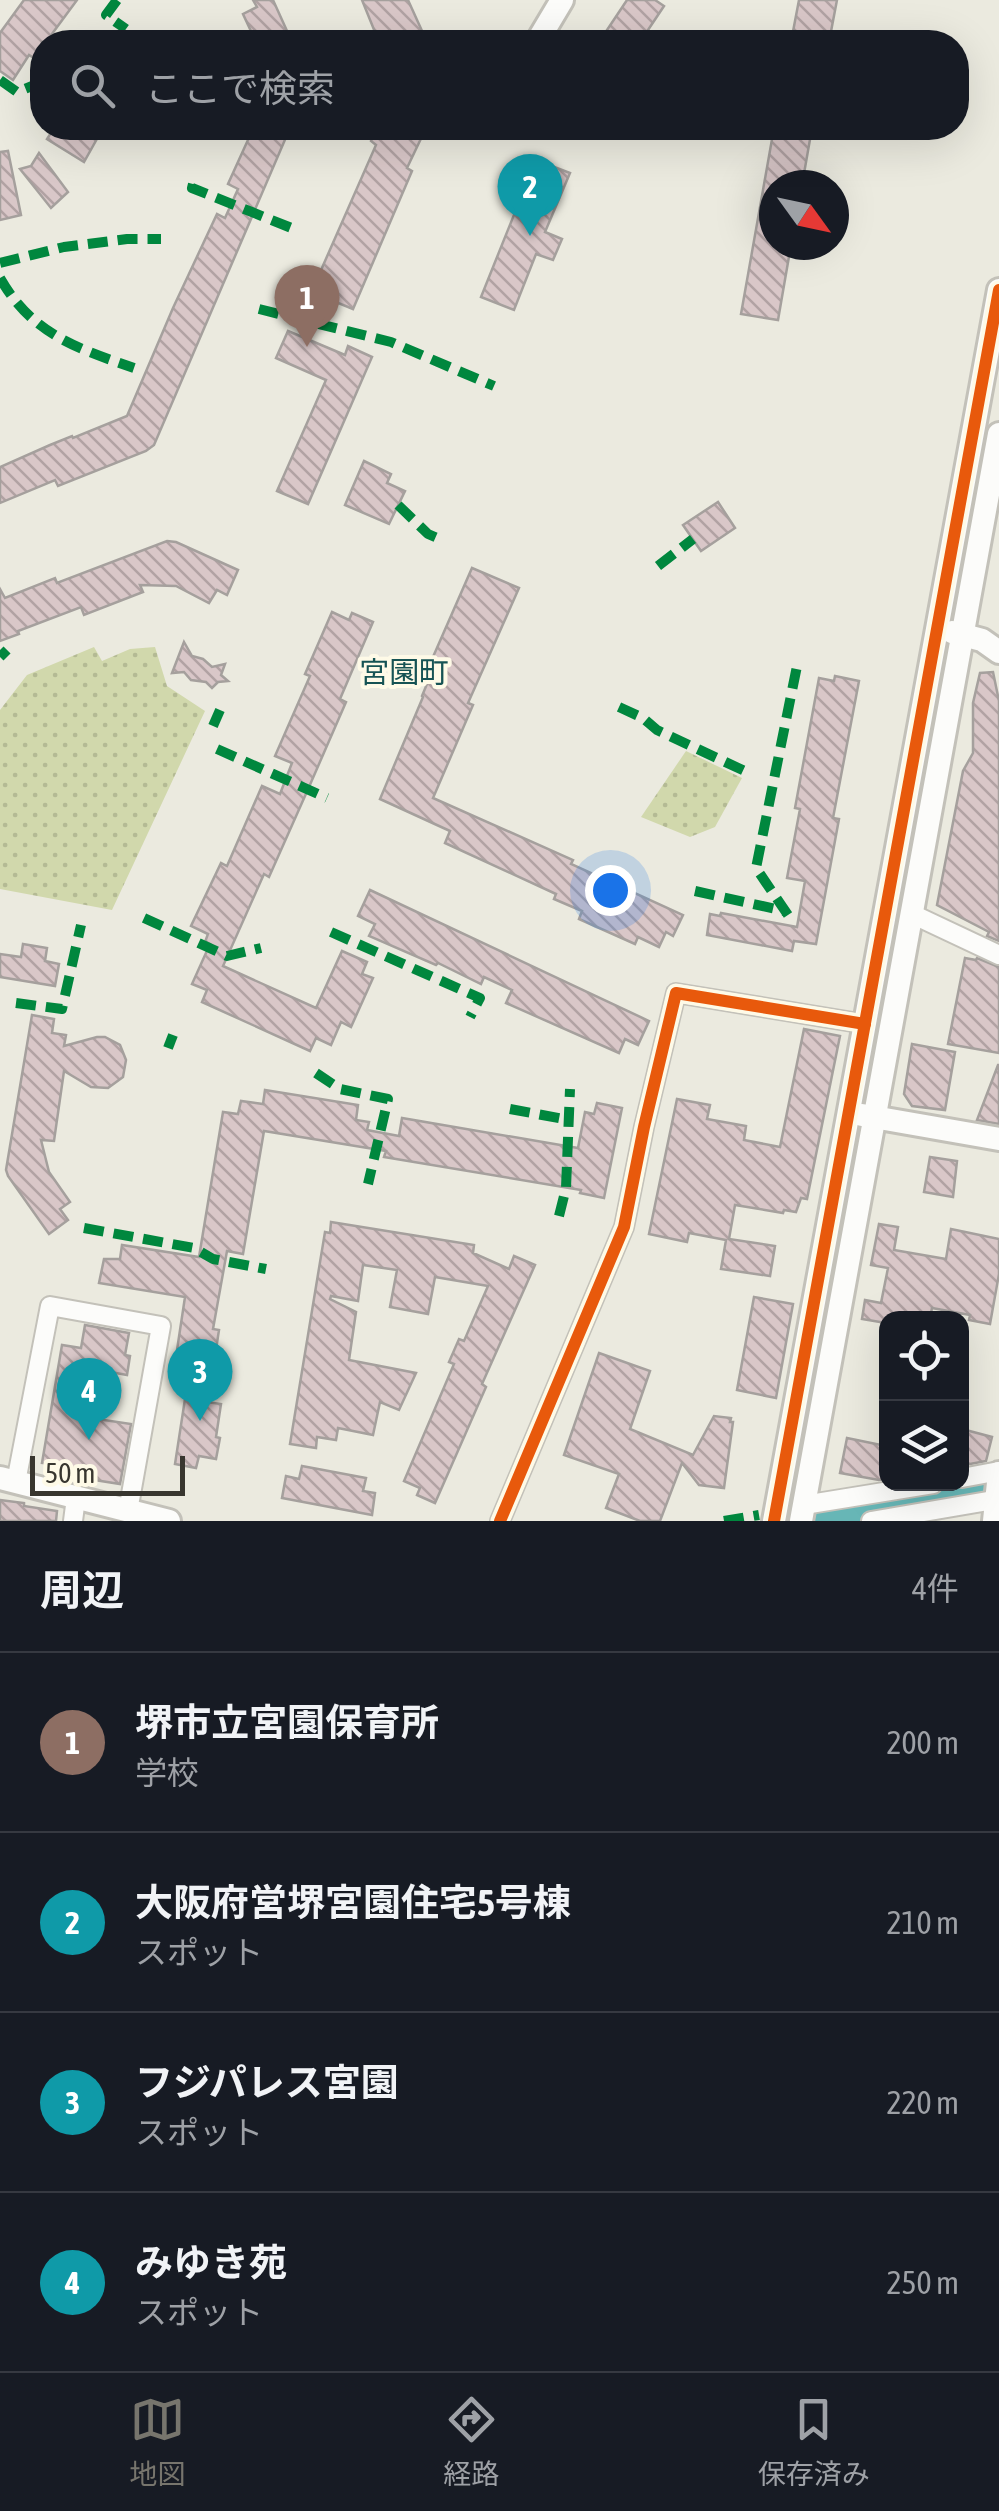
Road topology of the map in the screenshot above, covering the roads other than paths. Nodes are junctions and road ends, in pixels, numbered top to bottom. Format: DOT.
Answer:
graph roads {
  1 [pos="562,0"];
  2 [pos="544,30"];
  3 [pos="999,290"];
  4 [pos="999,434"];
  5 [pos="938,629"];
  6 [pos="963,634"];
  7 [pos="999,652"];
  8 [pos="912,914"];
  9 [pos="999,956"];
  10 [pos="864,1024"];
  11 [pos="849,1112"];
  12 [pos="874,1116"];
  13 [pos="999,1140"];
  14 [pos="8,1480"];
  15 [pos="969,1480"];
  16 [pos="997,1490"];
  17 [pos="902,1491"];
  18 [pos="75,1509"];
  19 [pos="128,1510"];
  20 [pos="803,1513"];
  21 [pos="169,1521"];
  22 [pos="500,1521"];
  23 [pos="774,1521"];
  24 [pos="871,1521"];
  1 -- 2 [label="street"];
  3 -- 5 [label="street"];
  4 -- 6 [label="street"];
  5 -- 6 [label="street"];
  5 -- 10 [label="street"];
  6 -- 7 [label="street"];
  6 -- 8 [label="street"];
  8 -- 9 [label="street"];
  8 -- 12 [label="street"];
  10 -- 11 [label="street"];
  10 -- 22 [label="street"];
  11 -- 12 [label="street"];
  11 -- 23 [label="street"];
  12 -- 13 [label="street"];
  12 -- 20 [label="street"];
  14 -- 18 [label="street"];
  14 -- 19 [label="street"];
  15 -- 16 [label="street"];
  16 -- 24 [label="street"];
  17 -- 20 [label="street"];
  18 -- 19 [label="street"];
  19 -- 21 [label="street"];
}
